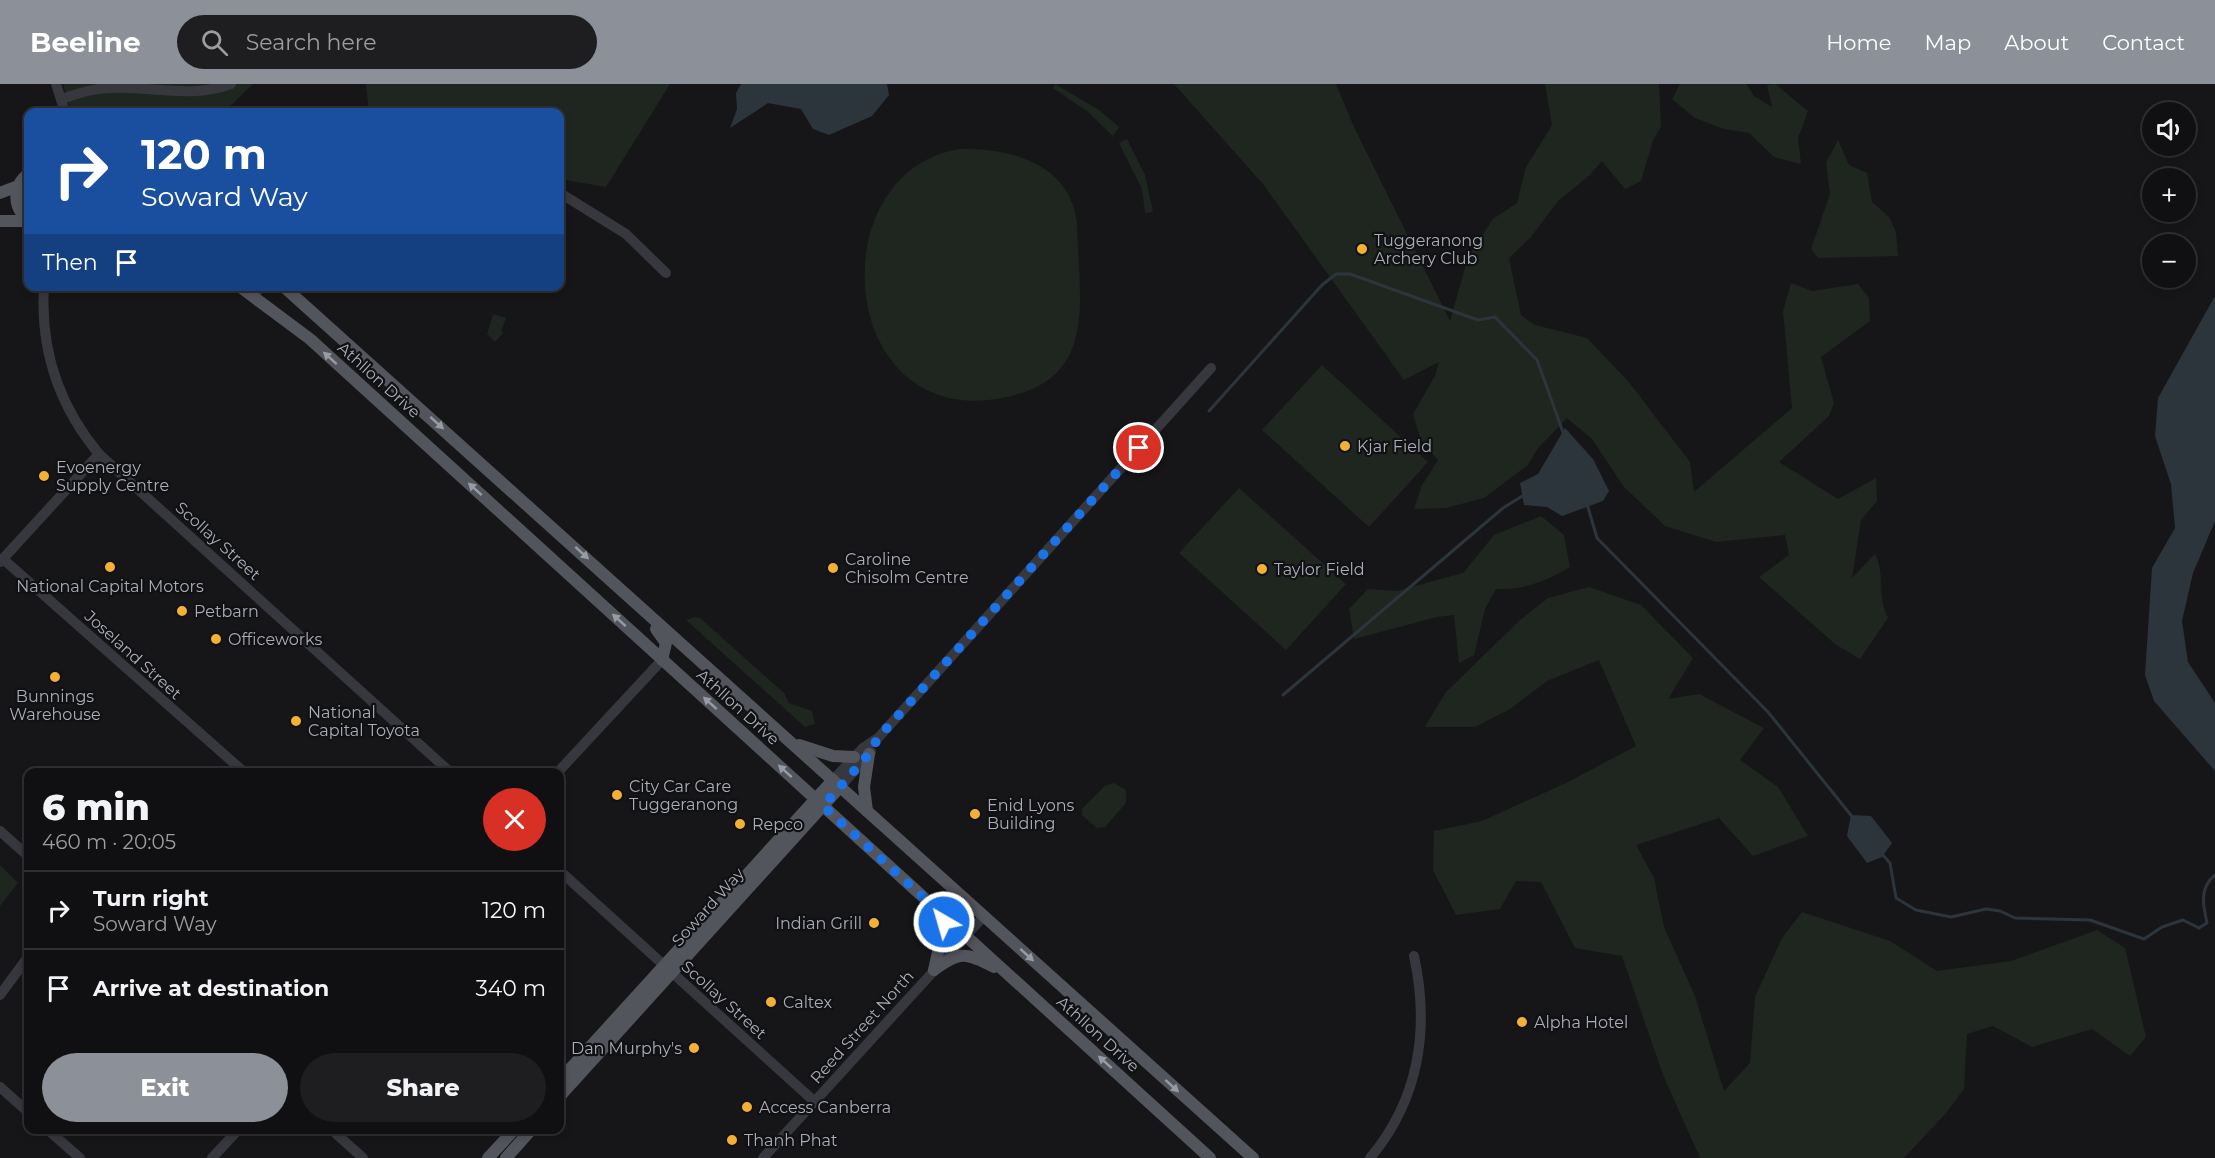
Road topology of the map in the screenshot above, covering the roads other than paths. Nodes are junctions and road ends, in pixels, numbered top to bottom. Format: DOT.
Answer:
graph roads {
  1 [pos="56,84"];
  2 [pos="231,84"];
  3 [pos="61,99"];
  4 [pos="64,108"];
  5 [pos="24,179"];
  6 [pos="18,186"];
  7 [pos="0,193"];
  8 [pos="564,195"];
  9 [pos="24,215"];
  10 [pos="24,220"];
  11 [pos="0,221"];
  12 [pos="666,273"];
  13 [pos="44,291"];
  14 [pos="258,291"];
  15 [pos="289,291"];
  16 [pos="1211,368"];
  17 [pos="99,454"];
  18 [pos="2,561"];
  19 [pos="630,597"];
  20 [pos="662,660"];
  21 [pos="707,667"];
  22 [pos="878,738"];
  23 [pos="792,743"];
  24 [pos="869,754"];
  25 [pos="854,758"];
  26 [pos="239,768"];
  27 [pos="446,768"];
  28 [pos="562,768"];
  29 [pos="837,783"];
  30 [pos="819,803"];
  31 [pos="867,811"];
  32 [pos="0,831"];
  33 [pos="24,852"];
  34 [pos="564,876"];
  35 [pos="943,915"];
  36 [pos="984,916"];
  37 [pos="966,936"];
  38 [pos="1414,956"];
  39 [pos="24,962"];
  40 [pos="668,970"];
  41 [pos="934,970"];
  42 [pos="1008,974"];
  43 [pos="0,994"];
  44 [pos="564,1076"];
  45 [pos="0,1087"];
  46 [pos="564,1091"];
  47 [pos="814,1102"];
  48 [pos="24,1108"];
  49 [pos="53,1134"];
  50 [pos="234,1134"];
  51 [pos="336,1134"];
  52 [pos="510,1134"];
  53 [pos="527,1134"];
  54 [pos="80,1158"];
  55 [pos="212,1158"];
  56 [pos="363,1158"];
  57 [pos="488,1158"];
  58 [pos="506,1158"];
  59 [pos="763,1158"];
  60 [pos="1210,1158"];
  61 [pos="1252,1158"];
  62 [pos="1370,1158"];
  1 -- 3 [label="street"];
  2 -- 3 [label="street"];
  3 -- 4 [label="street"];
  5 -- 6 [label="main road"];
  6 -- 7 [label="main road"];
  6 -- 9 [label="main road"];
  8 -- 12 [label="street"];
  10 -- 11 [label="main road"];
  13 -- 17 [label="street, Scollay Street"];
  20 -- 14 [label="main road, Athllon Drive, one-way"];
  15 -- 19 [label="main road, Athllon Drive, one-way"];
  16 -- 22 [label="street, Soward Way"];
  17 -- 18 [label="street"];
  17 -- 27 [label="street, Scollay Street"];
  18 -- 26 [label="street, Joseland Street"];
  19 -- 20 [label="main road"];
  19 -- 21 [label="main road, Athllon Drive"];
  20 -- 21 [label="main road"];
  20 -- 28 [label="street"];
  30 -- 20 [label="main road, Athllon Drive, one-way"];
  21 -- 23 [label="main road, Athllon Drive"];
  22 -- 24 [label="street, Soward Way"];
  22 -- 25 [label="street, Soward Way"];
  23 -- 25 [label="main road"];
  23 -- 29 [label="main road, Athllon Drive"];
  24 -- 29 [label="street, Soward Way"];
  24 -- 31 [label="main road"];
  25 -- 29 [label="street, Soward Way"];
  29 -- 30 [label="main road, Soward Way"];
  29 -- 31 [label="main road, Athllon Drive"];
  30 -- 35 [label="main road, Athllon Drive"];
  30 -- 40 [label="main road, Soward Way"];
  31 -- 36 [label="main road, Athllon Drive"];
  32 -- 33 [label="street"];
  34 -- 40 [label="street, Scollay Street"];
  35 -- 37 [label="main road, Athllon Drive"];
  35 -- 41 [label="main road"];
  36 -- 37 [label="street, Reed Street North"];
  36 -- 61 [label="main road, Athllon Drive, one-way"];
  37 -- 41 [label="street, Reed Street North"];
  37 -- 42 [label="main road, Athllon Drive"];
  38 -- 62 [label="street"];
  39 -- 43 [label="street"];
  40 -- 44 [label="main road, Soward Way"];
  40 -- 46 [label="main road, Soward Way"];
  40 -- 47 [label="street, Scollay Street"];
  41 -- 42 [label="main road"];
  41 -- 47 [label="street, Reed Street North"];
  60 -- 42 [label="main road, Athllon Drive, one-way"];
  45 -- 48 [label="street"];
  47 -- 59 [label="street, Reed Street North"];
  49 -- 54 [label="street"];
  50 -- 55 [label="street"];
  51 -- 56 [label="street"];
  52 -- 57 [label="main road"];
  53 -- 58 [label="main road"];
}
